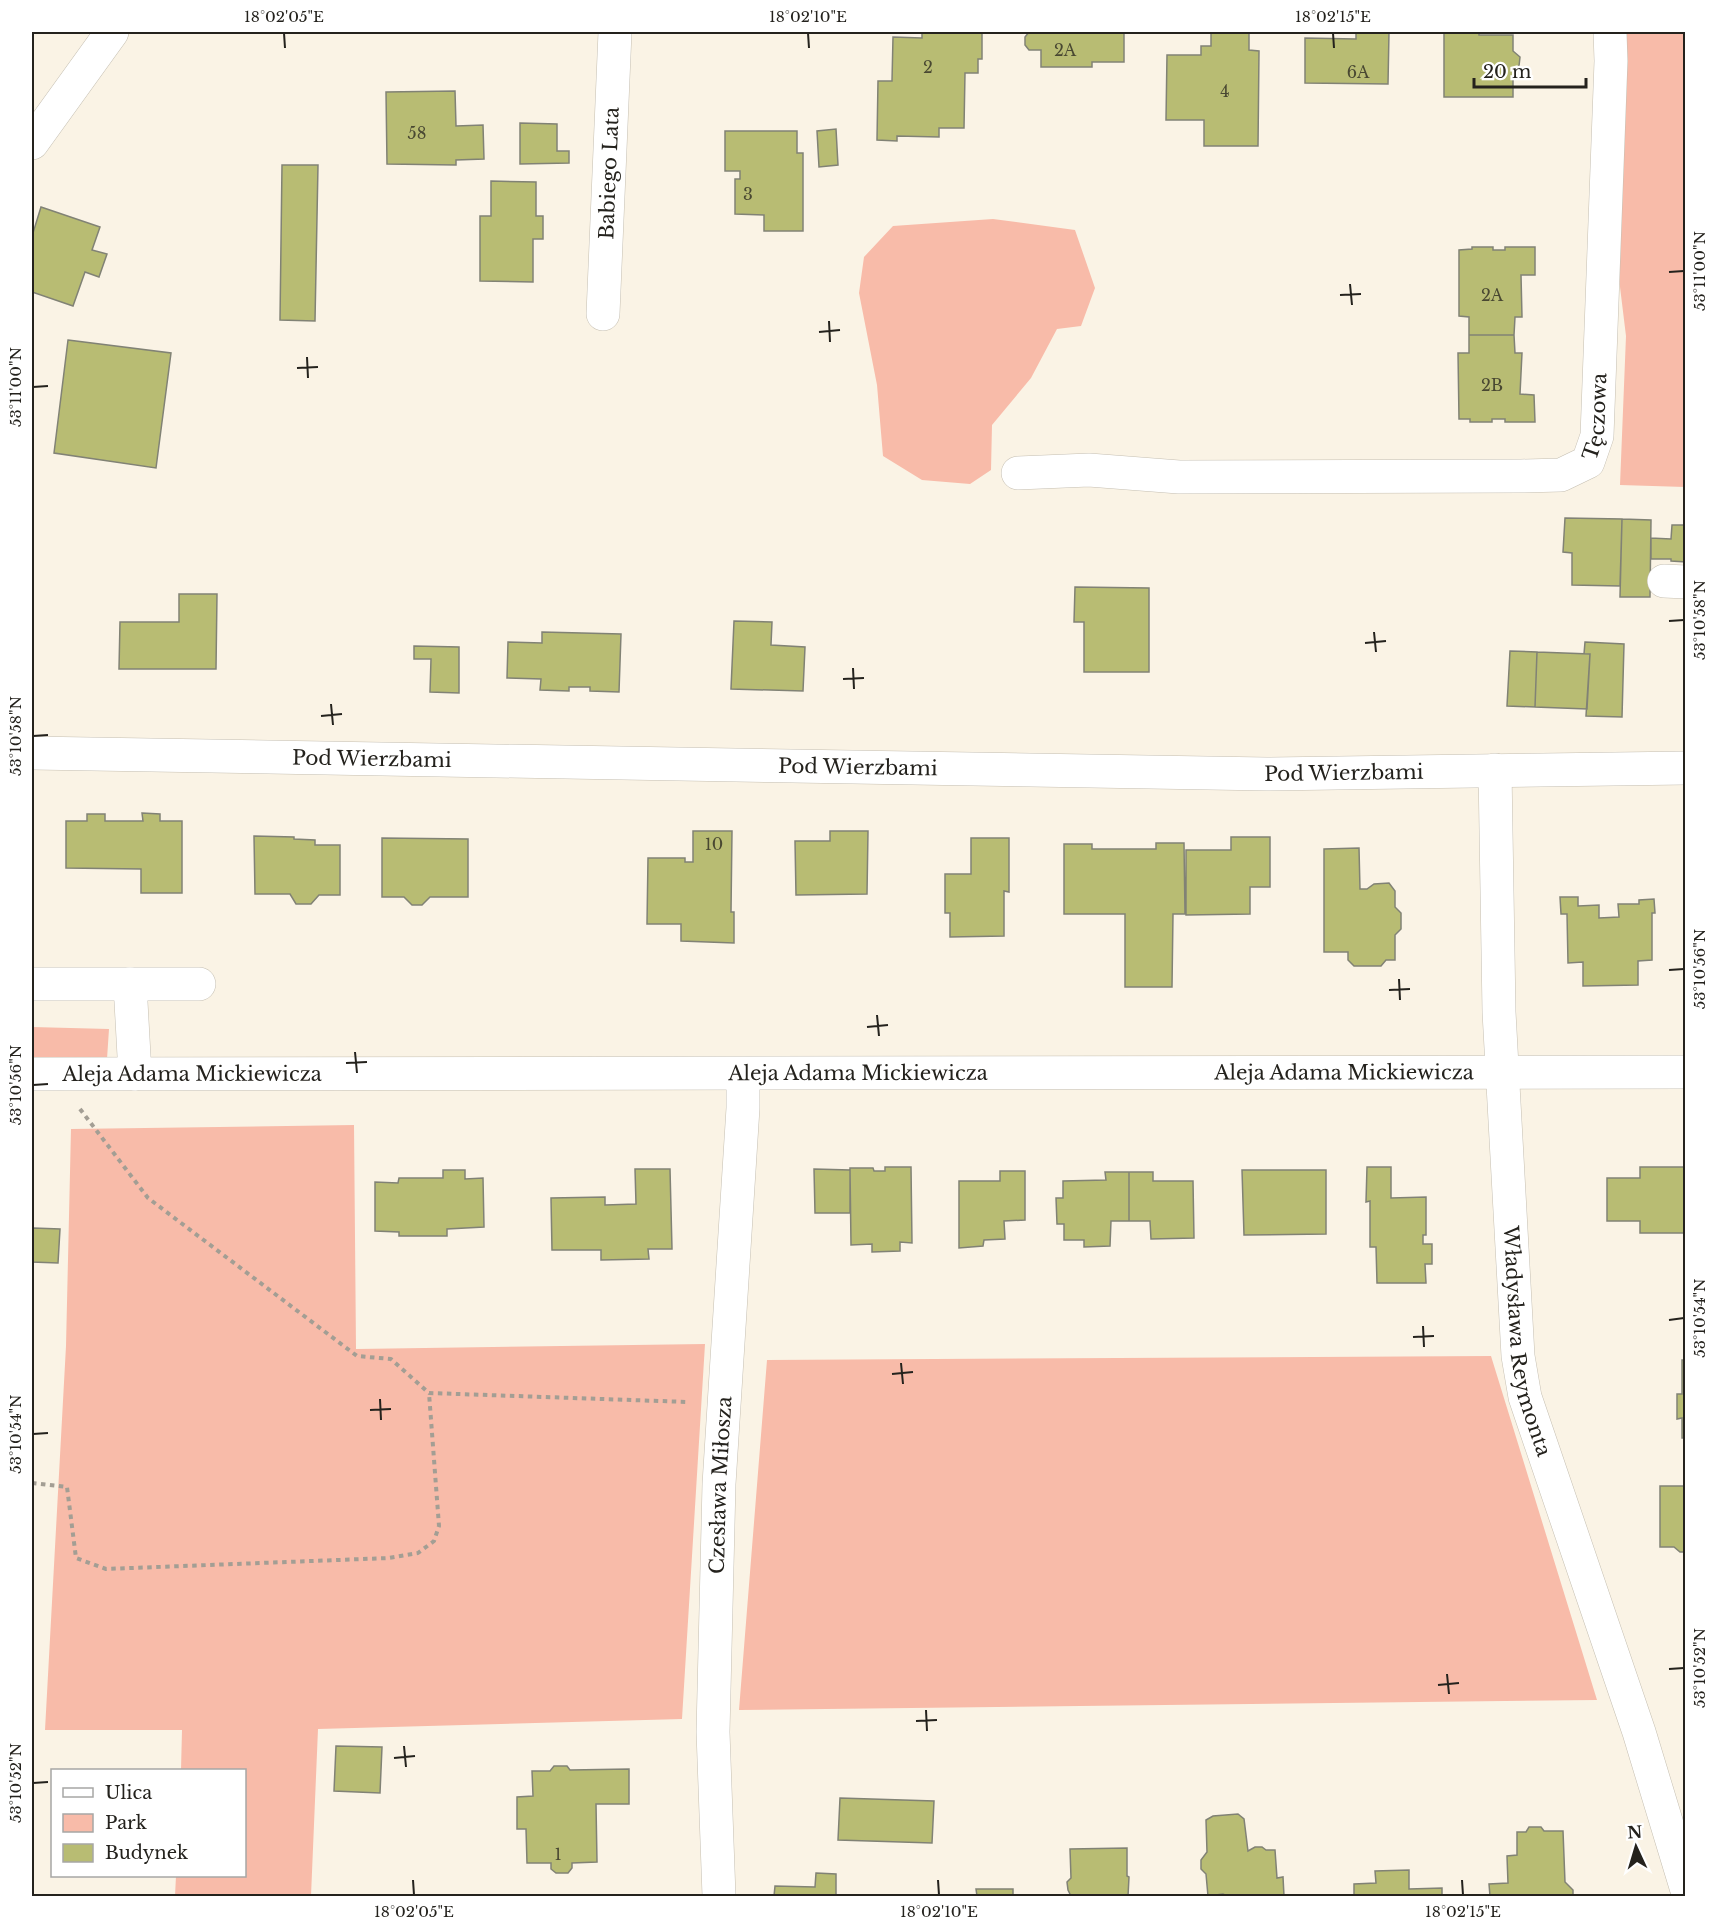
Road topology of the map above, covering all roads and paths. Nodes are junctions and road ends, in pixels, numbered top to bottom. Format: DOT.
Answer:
graph roads {
  1 [pos="112,32"];
  2 [pos="615,32"];
  3 [pos="1610,32"];
  4 [pos="32,143"];
  5 [pos="603,314"];
  6 [pos="1018,473"];
  7 [pos="32,753"];
  8 [pos="1686,768"];
  9 [pos="1495,770"];
  10 [pos="32,984"];
  11 [pos="130,984"];
  12 [pos="199,984"];
  13 [pos="1502,1071"];
  14 [pos="1686,1072"];
  15 [pos="32,1074"];
  16 [pos="135,1074"];
  17 [pos="743,1074"];
  18 [pos="80,1109"];
  19 [pos="429,1393"];
  20 [pos="724,1404"];
  21 [pos="32,1483"];
  22 [pos="1686,1887"];
  23 [pos="719,1896"];
  1 -- 4 [label="street"];
  2 -- 5 [label="street, Babiego Lata"];
  3 -- 6 [label="street, Tęczowa"];
  7 -- 9 [label="street, Pod Wierzbami"];
  8 -- 9 [label="street, Pod Wierzbami"];
  9 -- 13 [label="street, Władysława Reymonta"];
  10 -- 11 [label="street"];
  11 -- 12 [label="street"];
  11 -- 16 [label="street"];
  13 -- 14 [label="street, Aleja Adama Mickiewicza"];
  13 -- 17 [label="street, Aleja Adama Mickiewicza"];
  13 -- 22 [label="street, Władysława Reymonta"];
  15 -- 16 [label="street, Aleja Adama Mickiewicza"];
  16 -- 17 [label="street, Aleja Adama Mickiewicza"];
  17 -- 20 [label="street, Czesława Miłosza"];
  18 -- 19 [label="path"];
  19 -- 20 [label="path"];
  19 -- 21 [label="path"];
  20 -- 23 [label="street, Czesława Miłosza"];
}
